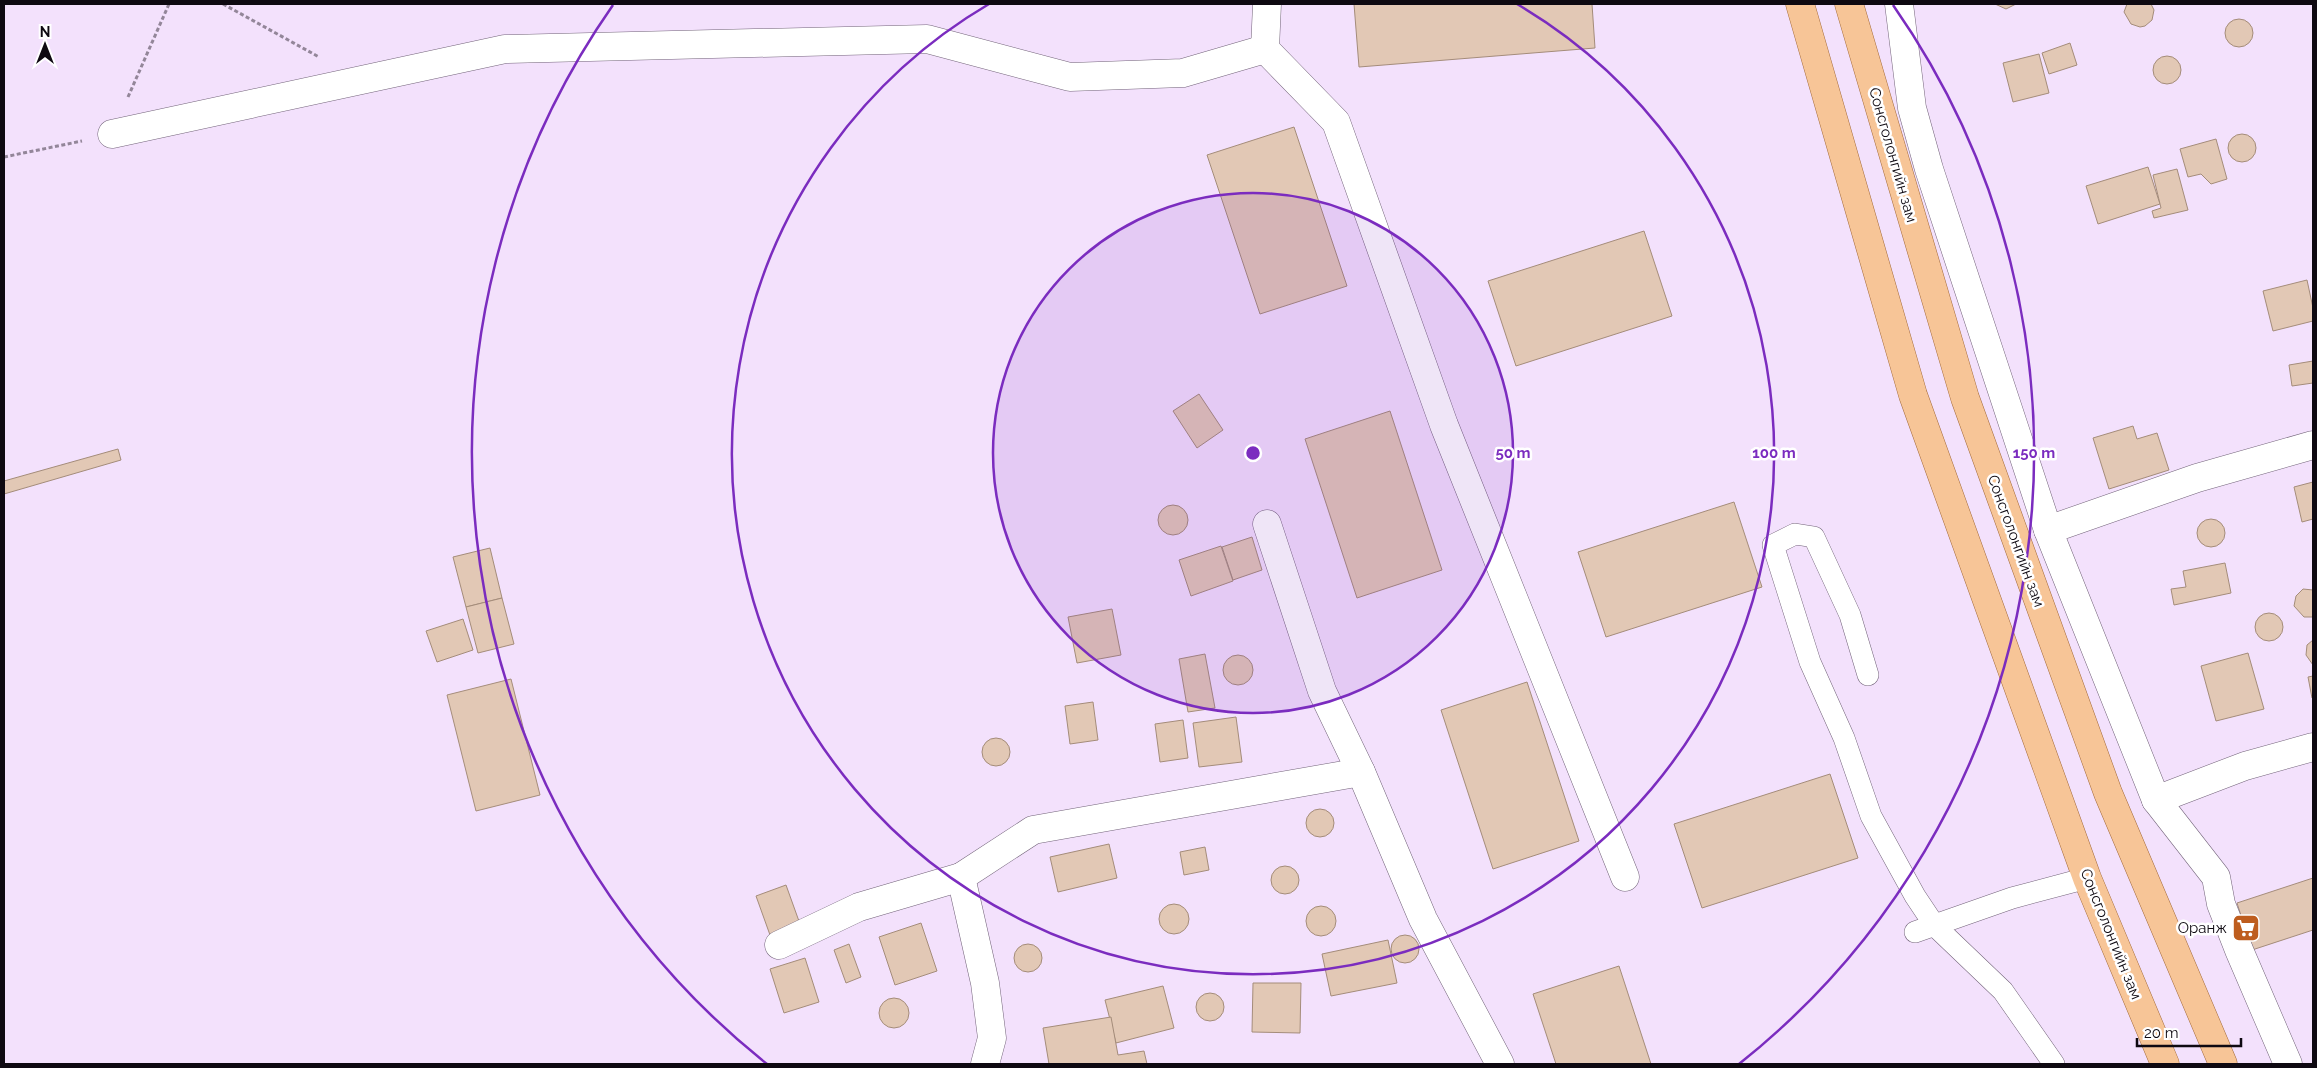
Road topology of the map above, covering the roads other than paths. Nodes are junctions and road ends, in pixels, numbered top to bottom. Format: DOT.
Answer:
graph roads {
  1 [pos="1267,4"];
  2 [pos="1800,4"];
  3 [pos="1849,4"];
  4 [pos="1899,4"];
  5 [pos="1265,49"];
  6 [pos="112,134"];
  7 [pos="1928,168"];
  8 [pos="1900,181"];
  9 [pos="2313,445"];
  10 [pos="1267,524"];
  11 [pos="2048,530"];
  12 [pos="1868,674"];
  13 [pos="2313,747"];
  14 [pos="1361,772"];
  15 [pos="2156,800"];
  16 [pos="961,877"];
  17 [pos="1625,877"];
  18 [pos="2088,878"];
  19 [pos="1925,929"];
  20 [pos="779,945"];
  21 [pos="985,1064"];
  22 [pos="1500,1064"];
  23 [pos="2054,1064"];
  24 [pos="2165,1064"];
  25 [pos="2223,1064"];
  26 [pos="2288,1064"];
  1 -- 5 [label="street"];
  2 -- 18 [label="main road, Сонсголонгийн зам"];
  3 -- 8 [label="main road, Сонсголонгийн зам"];
  4 -- 7 [label="street"];
  5 -- 6 [label="street"];
  5 -- 17 [label="street"];
  7 -- 8 [label="street"];
  7 -- 11 [label="street"];
  8 -- 25 [label="main road, Сонсголонгийн зам"];
  9 -- 11 [label="street"];
  10 -- 14 [label="street"];
  11 -- 15 [label="street"];
  12 -- 19 [label="lane"];
  13 -- 15 [label="street"];
  14 -- 16 [label="street"];
  14 -- 22 [label="street"];
  15 -- 26 [label="street"];
  16 -- 20 [label="street"];
  16 -- 21 [label="street"];
  18 -- 19 [label="lane"];
  18 -- 24 [label="main road, Сонсголонгийн зам"];
  19 -- 23 [label="lane"];
}
